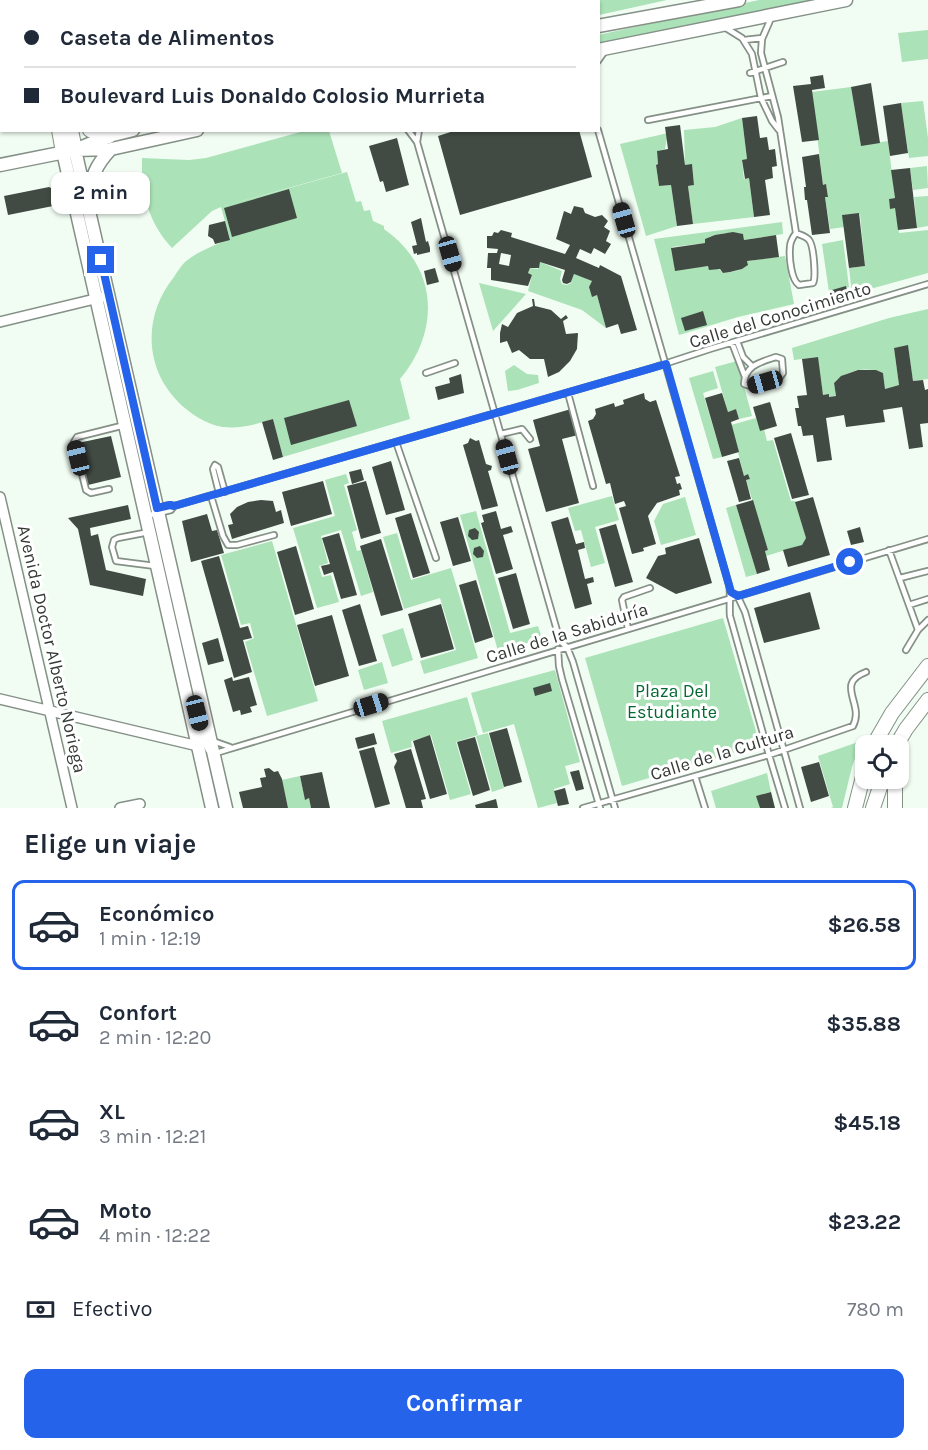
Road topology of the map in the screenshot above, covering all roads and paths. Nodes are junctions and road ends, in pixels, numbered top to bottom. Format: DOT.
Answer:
graph roads {
  1 [pos="739,0"];
  2 [pos="846,0"];
  3 [pos="772,16"];
  4 [pos="600,26"];
  5 [pos="723,26"];
  6 [pos="762,38"];
  7 [pos="744,40"];
  8 [pos="602,50"];
  9 [pos="783,62"];
  10 [pos="765,67"];
  11 [pos="752,72"];
  12 [pos="772,96"];
  13 [pos="761,98"];
  14 [pos="648,120"];
  15 [pos="779,130"];
  16 [pos="60,132"];
  17 [pos="71,132"];
  18 [pos="93,132"];
  19 [pos="128,132"];
  20 [pos="182,132"];
  21 [pos="410,132"];
  22 [pos="419,132"];
  23 [pos="599,132"];
  24 [pos="110,142"];
  25 [pos="417,142"];
  26 [pos="69,151"];
  27 [pos="0,165"];
  28 [pos="796,233"];
  29 [pos="101,260"];
  30 [pos="928,284"];
  31 [pos="109,296"];
  32 [pos="96,299"];
  33 [pos="0,322"];
  34 [pos="734,342"];
  35 [pos="455,363"];
  36 [pos="666,364"];
  37 [pos="753,366"];
  38 [pos="426,373"];
  39 [pos="745,377"];
  40 [pos="567,393"];
  41 [pos="495,414"];
  42 [pos="138,422"];
  43 [pos="124,425"];
  44 [pos="501,434"];
  45 [pos="530,439"];
  46 [pos="396,442"];
  47 [pos="593,486"];
  48 [pos="109,489"];
  49 [pos="222,493"];
  50 [pos="211,496"];
  51 [pos="0,497"];
  52 [pos="154,513"];
  53 [pos="149,532"];
  54 [pos="163,534"];
  55 [pos="274,535"];
  56 [pos="928,539"];
  57 [pos="889,550"];
  58 [pos="435,558"];
  59 [pos="157,566"];
  60 [pos="928,572"];
  61 [pos="900,578"];
  62 [pos="650,588"];
  63 [pos="731,592"];
  64 [pos="738,596"];
  65 [pos="728,598"];
  66 [pos="928,599"];
  67 [pos="909,605"];
  68 [pos="928,620"];
  69 [pos="628,628"];
  70 [pos="918,630"];
  71 [pos="560,641"];
  72 [pos="567,647"];
  73 [pos="558,649"];
  74 [pos="906,650"];
  75 [pos="928,666"];
  76 [pos="866,672"];
  77 [pos="186,691"];
  78 [pos="0,699"];
  79 [pos="928,700"];
  80 [pos="50,710"];
  81 [pos="879,735"];
  82 [pos="902,735"];
  83 [pos="211,740"];
  84 [pos="198,746"];
  85 [pos="230,747"];
  86 [pos="783,750"];
  87 [pos="214,753"];
  88 [pos="769,755"];
  89 [pos="695,776"];
  90 [pos="860,789"];
  91 [pos="880,789"];
  92 [pos="882,789"];
  93 [pos="895,789"];
  94 [pos="613,800"];
  95 [pos="140,804"];
  96 [pos="599,806"];
  97 [pos="72,808"];
  98 [pos="120,808"];
  99 [pos="212,808"];
  100 [pos="226,808"];
  101 [pos="582,808"];
  102 [pos="615,808"];
  103 [pos="705,808"];
  104 [pos="786,808"];
  105 [pos="800,808"];
  106 [pos="855,808"];
  107 [pos="873,808"];
  108 [pos="882,808"];
  109 [pos="896,808"];
  1 -- 4 [label="main road"];
  2 -- 3 [label="main road"];
  3 -- 5 [label="main road"];
  3 -- 6 [label="lane"];
  5 -- 7 [label="lane"];
  5 -- 8 [label="main road"];
  6 -- 7 [label="lane"];
  6 -- 10 [label="lane"];
  7 -- 11 [label="lane"];
  9 -- 10 [label="lane"];
  10 -- 11 [label="lane"];
  10 -- 12 [label="lane"];
  11 -- 13 [label="lane"];
  12 -- 13 [label="lane"];
  12 -- 15 [label="lane"];
  13 -- 14 [label="lane"];
  13 -- 15 [label="lane"];
  15 -- 28 [label="lane"];
  16 -- 26 [label="main road"];
  17 -- 26 [label="main road"];
  18 -- 24 [label="main road"];
  19 -- 24 [label="main road"];
  20 -- 24 [label="main road"];
  21 -- 25 [label="lane"];
  22 -- 25 [label="lane"];
  23 -- 36 [label="lane"];
  24 -- 26 [label="main road"];
  24 -- 29 [label="main road"];
  25 -- 41 [label="lane"];
  26 -- 27 [label="main road"];
  26 -- 29 [label="main road"];
  26 -- 32 [label="main road"];
  28 -- 28 [label="lane"];
  29 -- 31 [label="main road"];
  30 -- 34 [label="lane, Calle del Conocimiento"];
  31 -- 32 [label="street"];
  31 -- 42 [label="main road"];
  32 -- 33 [label="street"];
  32 -- 43 [label="main road"];
  34 -- 36 [label="lane, Calle del Conocimiento"];
  34 -- 37 [label="lane"];
  34 -- 39 [label="lane"];
  35 -- 38 [label="lane"];
  36 -- 40 [label="lane, Calle del Conocimiento"];
  36 -- 63 [label="lane"];
  37 -- 39 [label="lane"];
  37 -- 39 [label="lane"];
  40 -- 41 [label="lane, Calle del Conocimiento"];
  40 -- 47 [label="lane"];
  41 -- 44 [label="lane"];
  41 -- 46 [label="lane, Calle del Conocimiento"];
  42 -- 43 [label="lane"];
  42 -- 52 [label="main road"];
  43 -- 48 [label="lane"];
  43 -- 52 [label="main road"];
  44 -- 45 [label="lane"];
  44 -- 71 [label="lane"];
  46 -- 49 [label="lane, Calle del Conocimiento"];
  46 -- 58 [label="lane"];
  49 -- 49 [label="lane"];
  49 -- 50 [label="lane, Calle del Conocimiento"];
  50 -- 52 [label="lane, Calle del Conocimiento"];
  50 -- 55 [label="lane"];
  51 -- 80 [label="street, Avenida Doctor Alberto Noriega"];
  52 -- 53 [label="main road"];
  52 -- 54 [label="main road"];
  53 -- 54 [label="lane"];
  53 -- 59 [label="main road"];
  53 -- 59 [label="lane"];
  54 -- 83 [label="main road"];
  56 -- 57 [label="lane, Calle de la Sabiduría"];
  57 -- 61 [label="lane"];
  57 -- 64 [label="lane, Calle de la Sabiduría"];
  59 -- 77 [label="main road"];
  60 -- 61 [label="lane"];
  61 -- 67 [label="lane"];
  62 -- 69 [label="lane"];
  63 -- 64 [label="lane"];
  63 -- 65 [label="lane"];
  64 -- 65 [label="lane, Calle de la Sabiduría"];
  64 -- 86 [label="lane"];
  65 -- 69 [label="lane, Calle de la Sabiduría"];
  65 -- 88 [label="lane"];
  66 -- 67 [label="lane"];
  67 -- 70 [label="lane"];
  68 -- 70 [label="lane"];
  69 -- 72 [label="lane, Calle de la Sabiduría"];
  70 -- 74 [label="lane"];
  71 -- 72 [label="lane"];
  71 -- 73 [label="lane"];
  72 -- 73 [label="lane, Calle de la Sabiduría"];
  72 -- 94 [label="lane"];
  73 -- 85 [label="lane, Calle de la Sabiduría"];
  73 -- 96 [label="lane"];
  75 -- 81 [label="main road"];
  76 -- 86 [label="lane, Calle de la Cultura"];
  77 -- 84 [label="main road"];
  77 -- 87 [label="lane"];
  78 -- 80 [label="street"];
  79 -- 82 [label="main road"];
  80 -- 84 [label="street"];
  80 -- 97 [label="street, Avenida Doctor Alberto Noriega"];
  83 -- 85 [label="lane"];
  83 -- 87 [label="main road"];
  84 -- 99 [label="main road"];
  85 -- 87 [label="lane, Calle de la Sabiduría"];
  86 -- 88 [label="lane, Calle de la Cultura"];
  86 -- 105 [label="lane"];
  87 -- 100 [label="main road"];
  88 -- 89 [label="lane, Calle de la Cultura"];
  88 -- 104 [label="lane"];
  89 -- 94 [label="lane, Calle de la Cultura"];
  89 -- 103 [label="lane"];
  90 -- 106 [label="main road"];
  91 -- 107 [label="main road"];
  92 -- 108 [label="main road"];
  93 -- 109 [label="main road"];
  94 -- 96 [label="lane, Calle de la Cultura"];
  94 -- 102 [label="lane"];
  95 -- 98 [label="street"];
  96 -- 101 [label="lane, Calle de la Cultura"];
}
